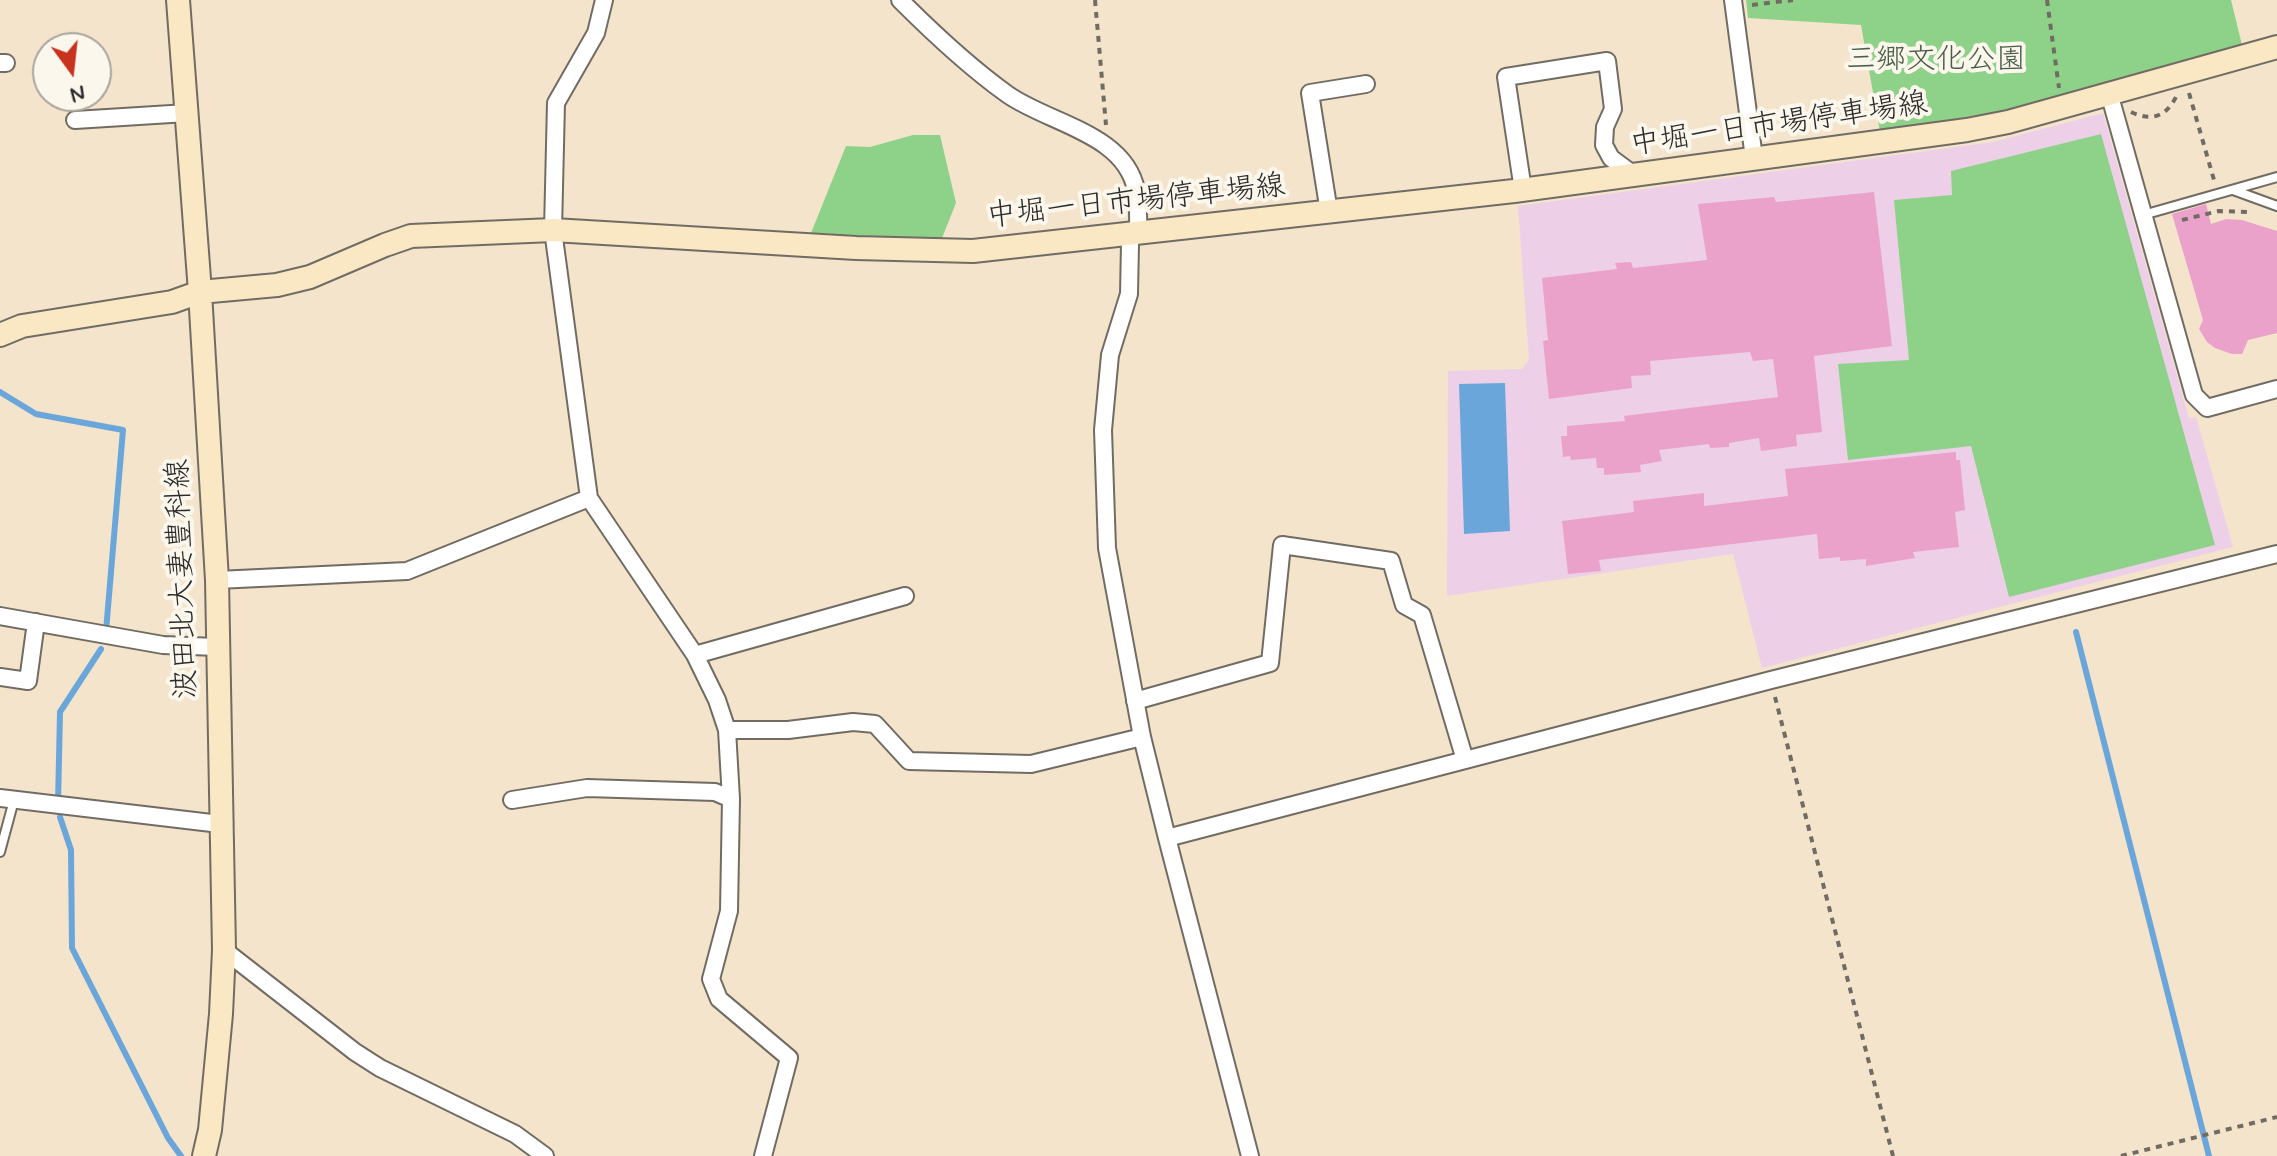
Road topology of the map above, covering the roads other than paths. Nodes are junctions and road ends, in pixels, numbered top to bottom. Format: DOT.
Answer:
graph roads {
  1 [pos="178,0"];
  2 [pos="604,0"];
  3 [pos="900,0"];
  4 [pos="1734,3"];
  5 [pos="2277,47"];
  6 [pos="1366,84"];
  7 [pos="2116,98"];
  8 [pos="187,113"];
  9 [pos="75,120"];
  10 [pos="1754,158"];
  11 [pos="1634,175"];
  12 [pos="2277,177"];
  13 [pos="1523,190"];
  14 [pos="2232,190"];
  15 [pos="2277,206"];
  16 [pos="1329,212"];
  17 [pos="2145,222"];
  18 [pos="553,230"];
  19 [pos="1133,234"];
  20 [pos="200,292"];
  21 [pos="0,335"];
  22 [pos="2277,389"];
  23 [pos="589,498"];
  24 [pos="2277,554"];
  25 [pos="217,580"];
  26 [pos="905,596"];
  27 [pos="0,616"];
  28 [pos="36,622"];
  29 [pos="218,647"];
  30 [pos="695,655"];
  31 [pos="0,677"];
  32 [pos="1135,701"];
  33 [pos="727,730"];
  34 [pos="1142,737"];
  35 [pos="1465,760"];
  36 [pos="7,799"];
  37 [pos="731,799"];
  38 [pos="512,800"];
  39 [pos="220,824"];
  40 [pos="1167,838"];
  41 [pos="0,852"];
  42 [pos="224,950"];
  43 [pos="204,1156"];
  44 [pos="545,1156"];
  45 [pos="763,1156"];
  46 [pos="1250,1156"];
  1 -- 8 [label="main road, 波田北大妻豊科線"];
  2 -- 18 [label="street"];
  3 -- 19 [label="street"];
  4 -- 10 [label="street"];
  5 -- 7 [label="main road, 中堀一日市場停車場線"];
  6 -- 16 [label="street"];
  7 -- 10 [label="main road, 中堀一日市場停車場線"];
  7 -- 17 [label="street"];
  8 -- 9 [label="street"];
  8 -- 20 [label="main road, 波田北大妻豊科線"];
  10 -- 11 [label="main road, 中堀一日市場停車場線"];
  11 -- 13 [label="main road, 中堀一日市場停車場線"];
  11 -- 13 [label="street"];
  12 -- 14 [label="lane"];
  13 -- 16 [label="main road, 中堀一日市場停車場線"];
  14 -- 15 [label="lane"];
  14 -- 17 [label="lane"];
  16 -- 19 [label="main road, 中堀一日市場停車場線"];
  17 -- 22 [label="street"];
  18 -- 19 [label="main road, 中堀一日市場停車場線"];
  18 -- 20 [label="main road, 中堀一日市場停車場線"];
  18 -- 23 [label="street"];
  19 -- 32 [label="street"];
  20 -- 21 [label="main road, 中堀一日市場停車場線"];
  20 -- 25 [label="main road, 波田北大妻豊科線"];
  23 -- 25 [label="street"];
  23 -- 30 [label="street"];
  24 -- 35 [label="street"];
  25 -- 29 [label="main road, 波田北大妻豊科線"];
  26 -- 30 [label="street"];
  27 -- 28 [label="street"];
  28 -- 29 [label="street"];
  28 -- 31 [label="street"];
  29 -- 39 [label="main road, 波田北大妻豊科線"];
  30 -- 33 [label="street"];
  32 -- 34 [label="street"];
  32 -- 35 [label="street"];
  33 -- 34 [label="street"];
  33 -- 37 [label="street"];
  34 -- 40 [label="street"];
  35 -- 40 [label="street"];
  36 -- 39 [label="street"];
  36 -- 41 [label="lane"];
  37 -- 38 [label="street"];
  37 -- 45 [label="street"];
  39 -- 42 [label="main road, 波田北大妻豊科線"];
  40 -- 46 [label="street"];
  42 -- 43 [label="main road, 波田北大妻豊科線"];
  42 -- 44 [label="street"];
}
